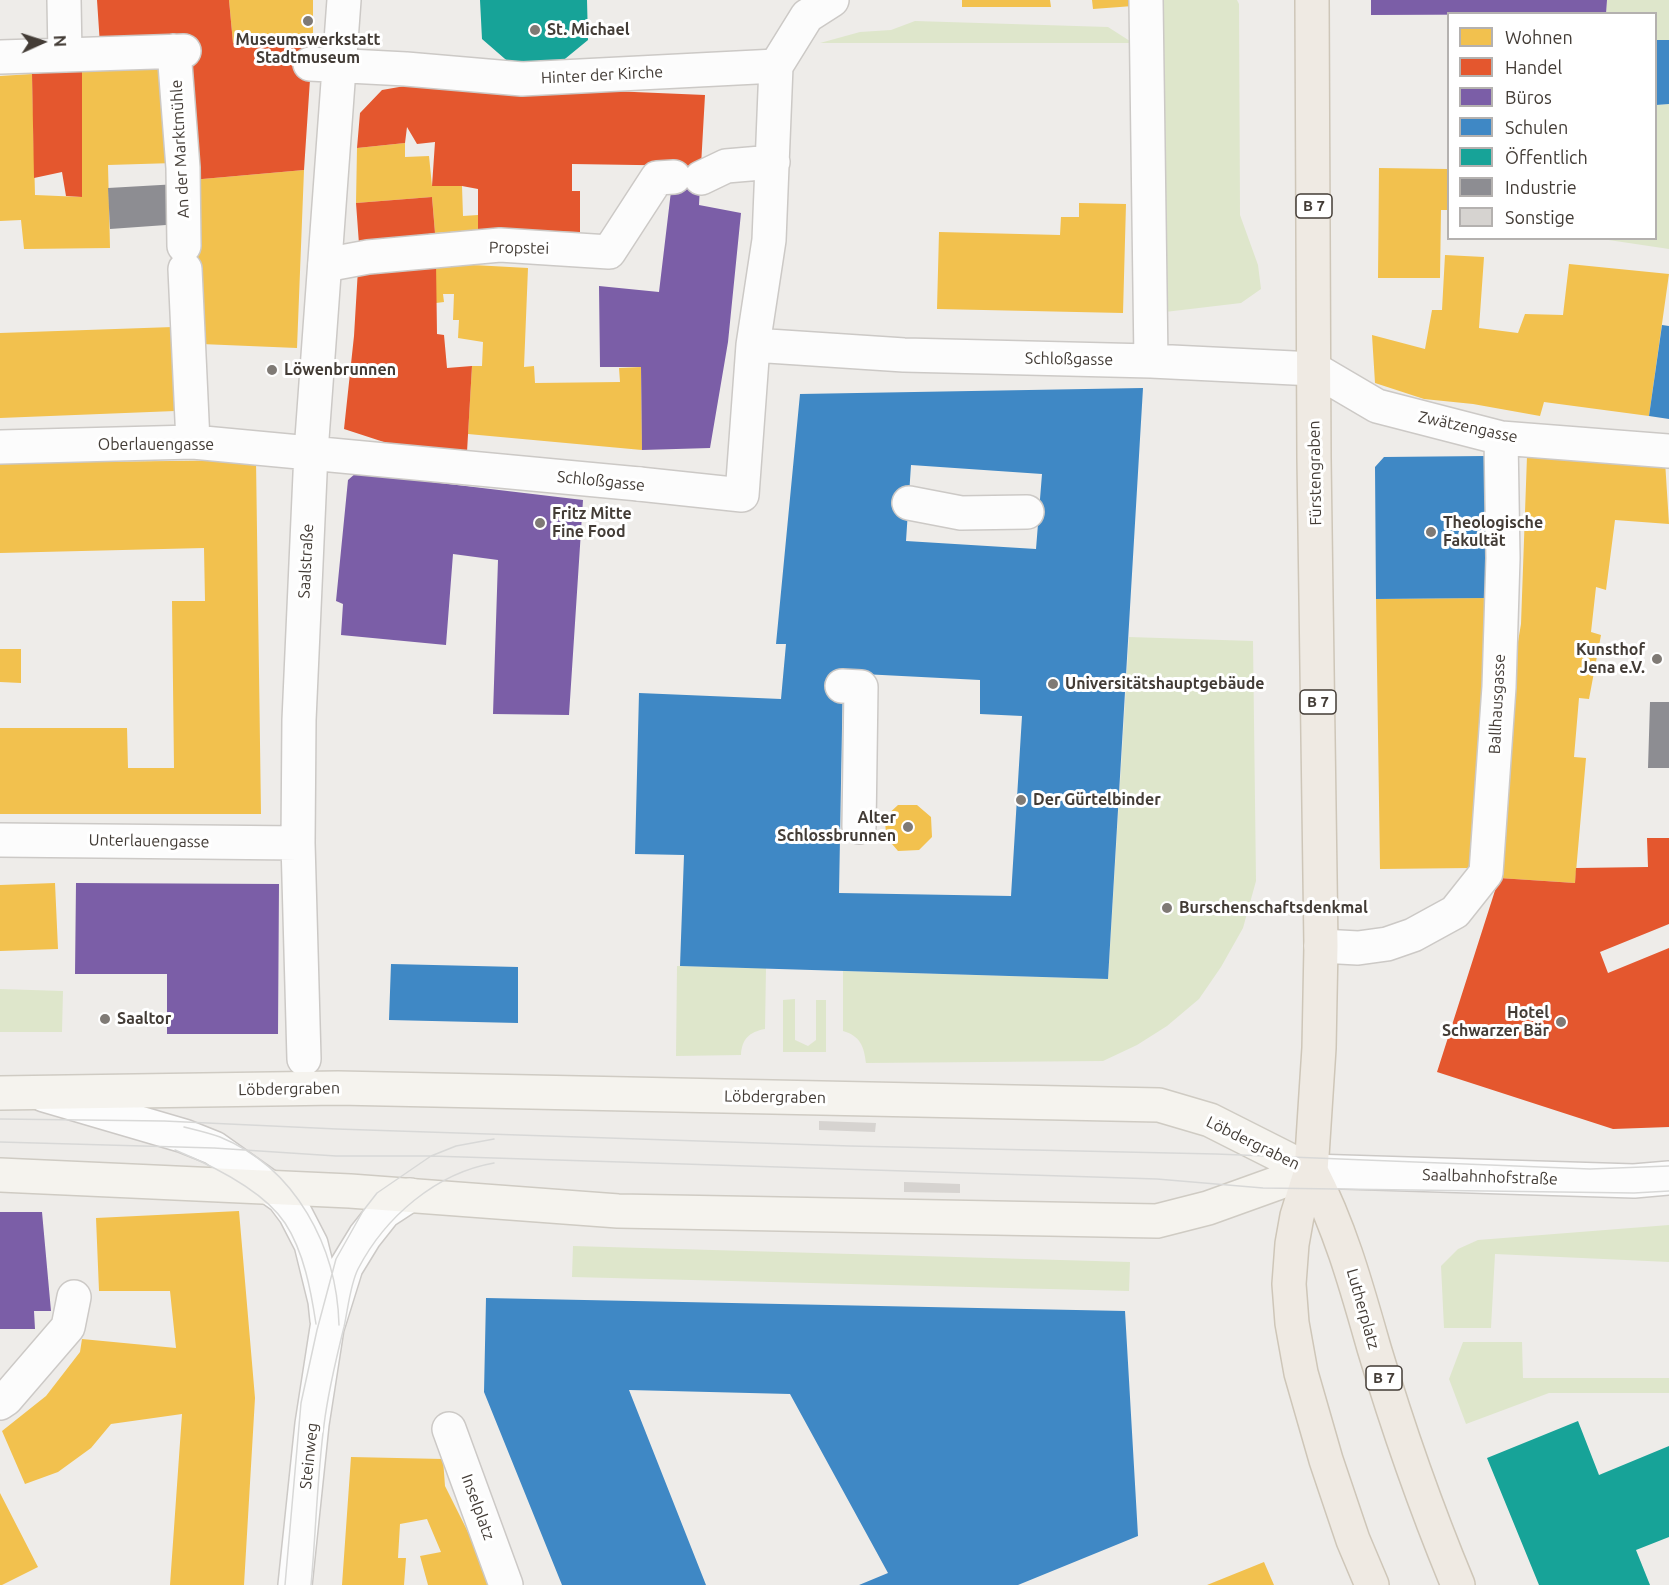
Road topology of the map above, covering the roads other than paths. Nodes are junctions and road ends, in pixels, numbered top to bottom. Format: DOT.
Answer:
graph roads {
  1 [pos="64,0"];
  2 [pos="344,0"];
  3 [pos="832,0"];
  4 [pos="1146,0"];
  5 [pos="1312,0"];
  6 [pos="65,55"];
  7 [pos="0,57"];
  8 [pos="325,64"];
  9 [pos="776,66"];
  10 [pos="773,162"];
  11 [pos="325,265"];
  12 [pos="753,345"];
  13 [pos="1151,361"];
  14 [pos="1314,369"];
  15 [pos="1501,438"];
  16 [pos="193,442"];
  17 [pos="0,447"];
  18 [pos="1669,451"];
  19 [pos="311,452"];
  20 [pos="909,503"];
  21 [pos="1027,512"];
  22 [pos="842,686"];
  23 [pos="859,827"];
  24 [pos="0,840"];
  25 [pos="298,843"];
  26 [pos="1321,946"];
  27 [pos="304,1059"];
  28 [pos="34,1092"];
  29 [pos="0,1093"];
  30 [pos="1311,1171"];
  31 [pos="0,1175"];
  32 [pos="1669,1178"];
  33 [pos="267,1187"];
  34 [pos="410,1195"];
  35 [pos="74,1297"];
  36 [pos="327,1328"];
  37 [pos="0,1403"];
  38 [pos="449,1429"];
  39 [pos="295,1585"];
  40 [pos="506,1585"];
  41 [pos="1372,1585"];
  42 [pos="1458,1585"];
  1 -- 6 [label="street"];
  2 -- 8 [label="street, Saalstraße"];
  3 -- 9 [label="street"];
  4 -- 13 [label="street"];
  5 -- 14 [label="main road, Fürstengraben / B 7"];
  6 -- 7 [label="street, An der Marktmühle"];
  6 -- 16 [label="street, An der Marktmühle"];
  8 -- 9 [label="street, Hinter der Kirche"];
  8 -- 11 [label="street, Saalstraße"];
  9 -- 10 [label="street, Schloßgasse"];
  10 -- 11 [label="street, Propstei"];
  10 -- 12 [label="street, Schloßgasse"];
  11 -- 19 [label="street, Saalstraße"];
  12 -- 13 [label="street, Schloßgasse"];
  12 -- 19 [label="street, Schloßgasse"];
  13 -- 14 [label="street, Schloßgasse"];
  14 -- 15 [label="street, Zwätzengasse"];
  14 -- 26 [label="main road, Fürstengraben / B 7"];
  15 -- 18 [label="street, Zwätzengasse"];
  15 -- 26 [label="street, Ballhausgasse"];
  16 -- 17 [label="street, Oberlauengasse"];
  16 -- 19 [label="street, Oberlauengasse"];
  19 -- 25 [label="street, Saalstraße"];
  20 -- 21 [label="street"];
  22 -- 23 [label="street"];
  24 -- 25 [label="street, Unterlauengasse"];
  25 -- 27 [label="street, Saalstraße"];
  26 -- 30 [label="main road, Lutherplatz / B 7"];
  28 -- 29 [label="main road, Löbdergraben"];
  28 -- 30 [label="main road, Löbdergraben"];
  28 -- 33 [label="street, Löbdergraben"];
  30 -- 32 [label="street, Saalbahnhofstraße"];
  30 -- 34 [label="main road, Löbdergraben"];
  30 -- 41 [label="main road, Lutherplatz / B 7"];
  30 -- 42 [label="main road, Lutherplatz / B 7"];
  31 -- 33 [label="main road, Löbdergraben"];
  33 -- 34 [label="main road, Löbdergraben"];
  33 -- 36 [label="street, Steinweg"];
  34 -- 36 [label="street, Steinweg"];
  35 -- 37 [label="street"];
  36 -- 39 [label="street, Steinweg"];
  38 -- 40 [label="street, Inselplatz"];
}
